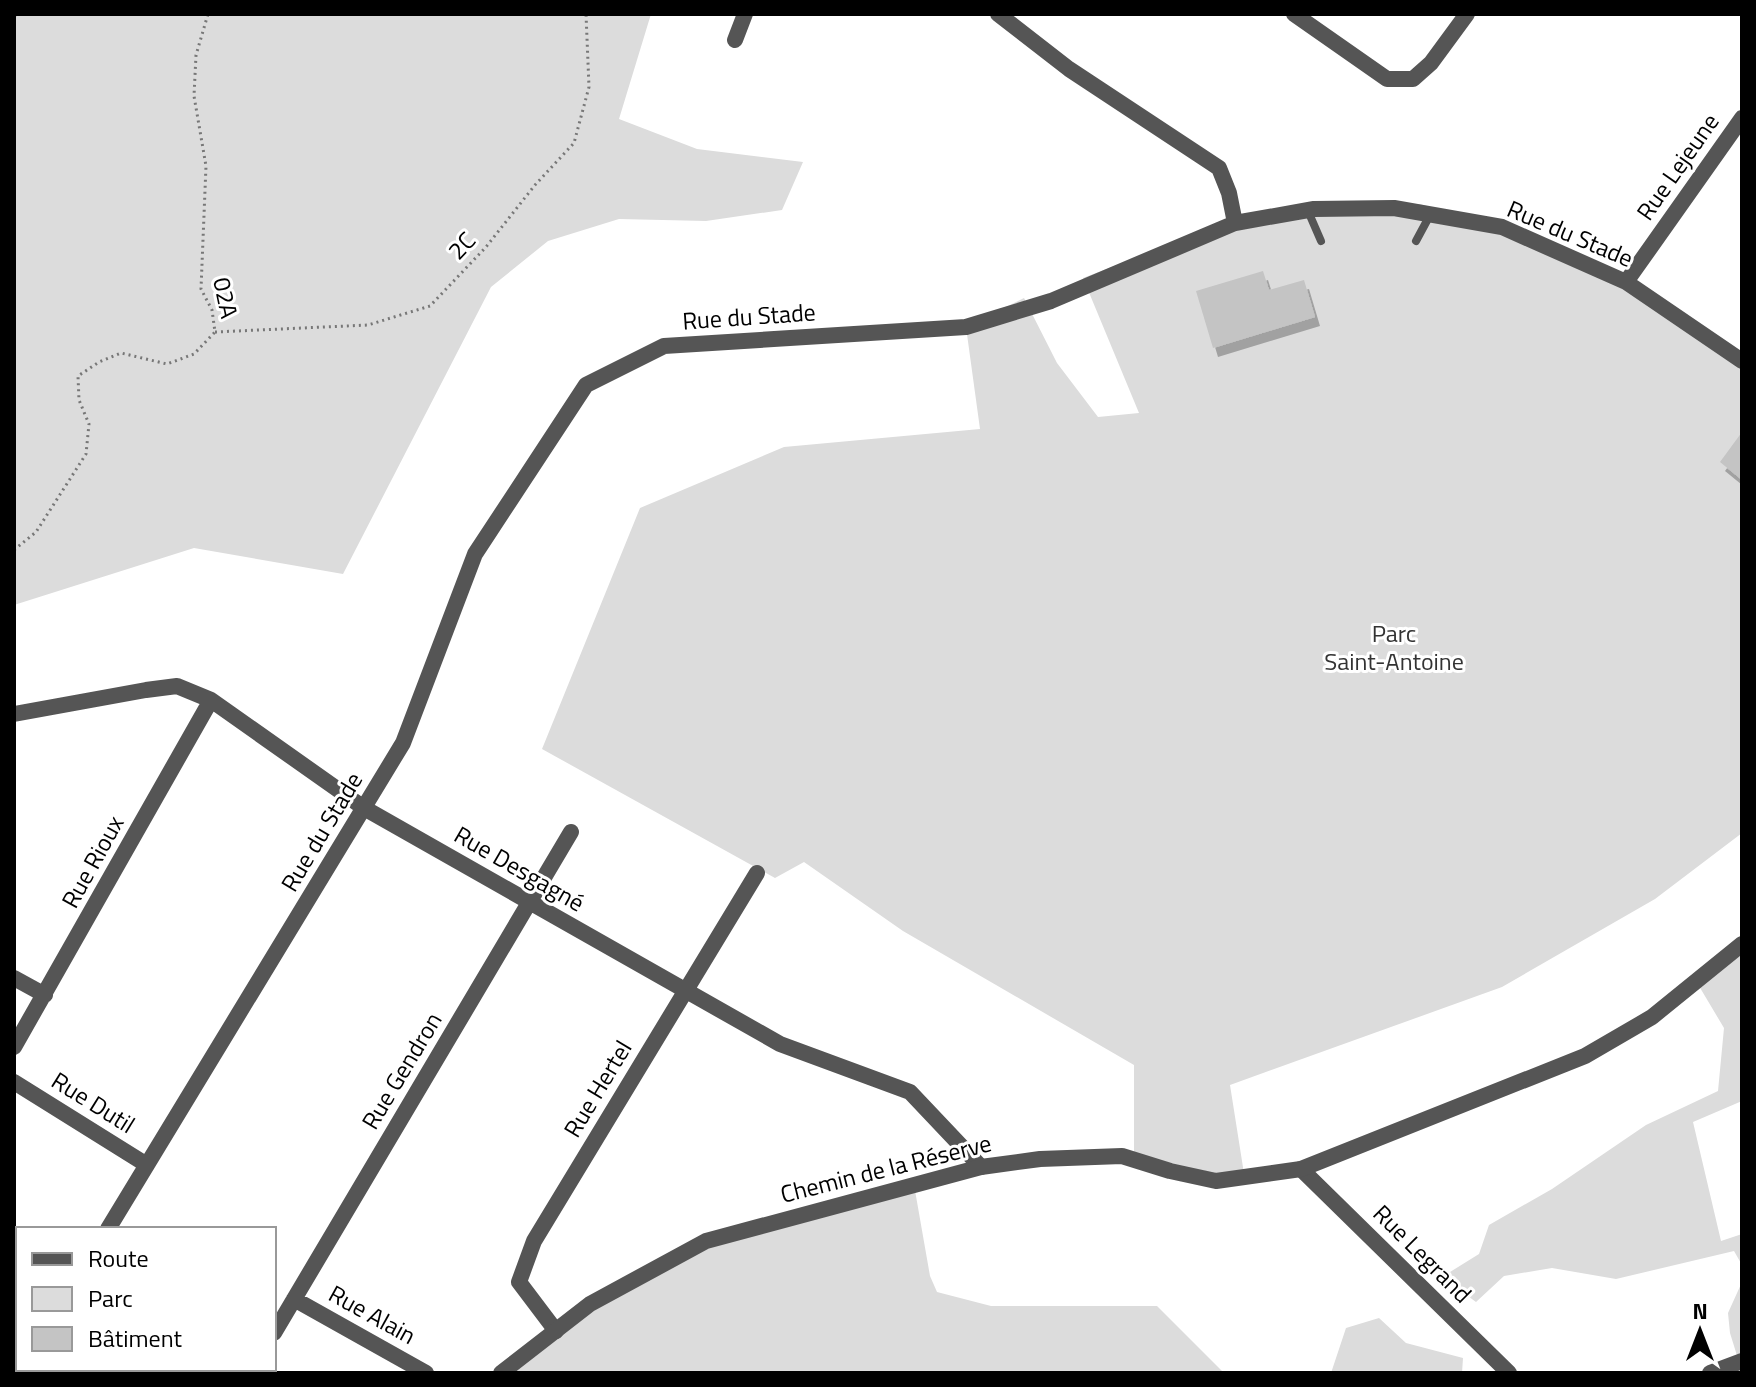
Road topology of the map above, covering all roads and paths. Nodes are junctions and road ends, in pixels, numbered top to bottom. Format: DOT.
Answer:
graph roads {
  1 [pos="208,14"];
  2 [pos="586,14"];
  3 [pos="745,14"];
  4 [pos="998,14"];
  5 [pos="1294,14"];
  6 [pos="1467,14"];
  7 [pos="735,40"];
  8 [pos="1742,118"];
  9 [pos="1308,210"];
  10 [pos="1430,215"];
  11 [pos="1235,223"];
  12 [pos="1321,241"];
  13 [pos="1416,241"];
  14 [pos="1626,282"];
  15 [pos="215,332"];
  16 [pos="1742,361"];
  17 [pos="14,550"];
  18 [pos="211,700"];
  19 [pos="14,714"];
  20 [pos="364,808"];
  21 [pos="571,832"];
  22 [pos="757,873"];
  23 [pos="530,902"];
  24 [pos="1742,944"];
  25 [pos="14,978"];
  26 [pos="686,991"];
  27 [pos="45,995"];
  28 [pos="14,1047"];
  29 [pos="14,1082"];
  30 [pos="147,1165"];
  31 [pos="981,1167"];
  32 [pos="1301,1169"];
  33 [pos="109,1227"];
  34 [pos="294,1299"];
  35 [pos="276,1330"];
  36 [pos="556,1331"];
  37 [pos="1742,1361"];
  38 [pos="426,1373"];
  39 [pos="501,1373"];
  40 [pos="1509,1373"];
  41 [pos="1710,1373"];
  1 -- 15 [label="path, 02A"];
  2 -- 15 [label="path, 2C"];
  3 -- 7 [label="street"];
  4 -- 11 [label="street"];
  5 -- 6 [label="street"];
  8 -- 14 [label="street, Rue Lejeune"];
  9 -- 10 [label="street, Rue du Stade"];
  9 -- 11 [label="street, Rue du Stade"];
  9 -- 12 [label="lane"];
  10 -- 13 [label="lane"];
  10 -- 14 [label="street, Rue du Stade"];
  11 -- 20 [label="street, Rue du Stade"];
  14 -- 16 [label="street, Rue du Stade"];
  15 -- 17 [label="path, 02A"];
  18 -- 19 [label="street, Rue Desgagné"];
  18 -- 20 [label="street, Rue Desgagné"];
  18 -- 27 [label="street, Rue Rioux"];
  20 -- 23 [label="street, Rue Desgagné"];
  20 -- 30 [label="street, Rue du Stade"];
  21 -- 23 [label="street, Rue Gendron"];
  22 -- 26 [label="street, Rue Hertel"];
  23 -- 26 [label="street, Rue Desgagné"];
  23 -- 34 [label="street, Rue Gendron"];
  24 -- 32 [label="street, Chemin de la Réserve"];
  25 -- 27 [label="street"];
  26 -- 31 [label="street, Rue Desgagné"];
  26 -- 36 [label="street, Rue Hertel"];
  27 -- 28 [label="street, Rue Rioux"];
  29 -- 30 [label="street, Rue Dutil"];
  30 -- 33 [label="street, Rue du Stade"];
  31 -- 32 [label="street, Chemin de la Réserve"];
  31 -- 36 [label="street, Chemin de la Réserve"];
  32 -- 40 [label="street, Rue Legrand"];
  34 -- 35 [label="street, Rue Gendron"];
  34 -- 38 [label="street, Rue Alain"];
  36 -- 39 [label="street, Chemin de la Réserve"];
  37 -- 41 [label="street"];
}
